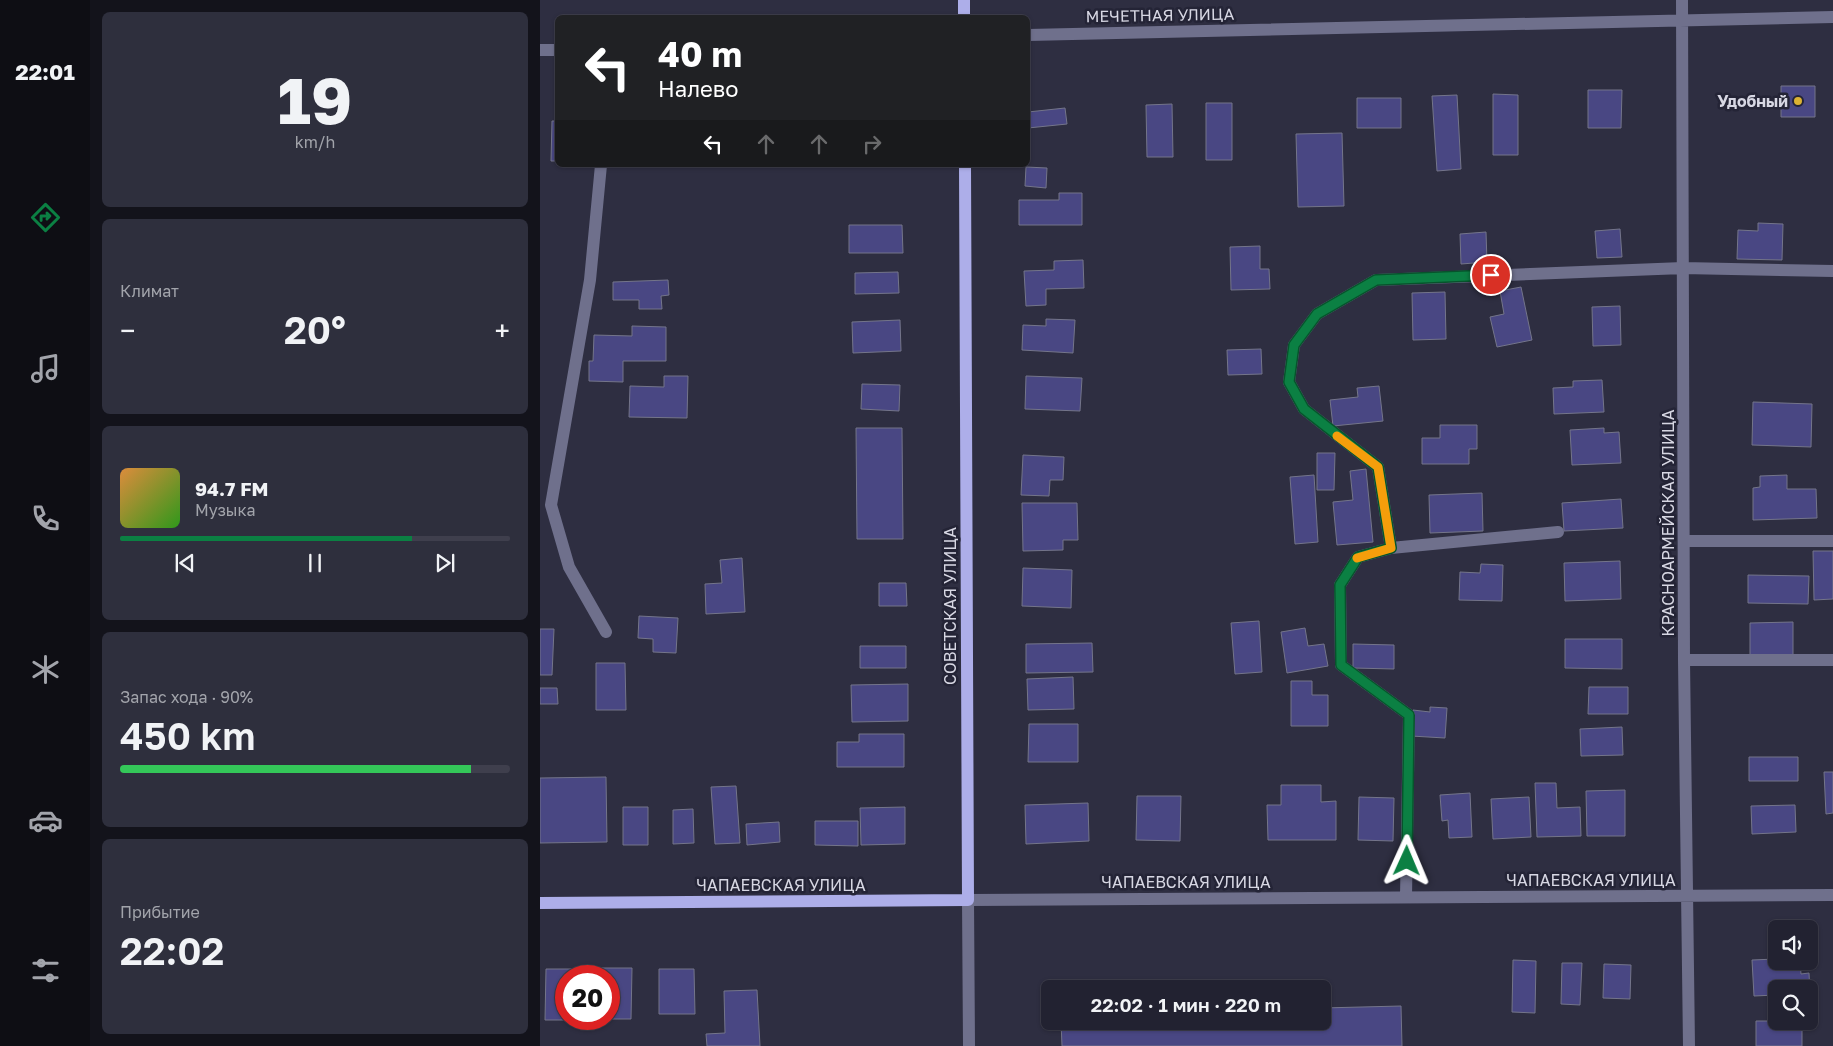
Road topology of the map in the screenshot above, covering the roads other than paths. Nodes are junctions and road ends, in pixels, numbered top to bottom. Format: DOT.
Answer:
graph roads {
  1 [pos="964,0"];
  2 [pos="1682,0"];
  3 [pos="964,15"];
  4 [pos="1833,18"];
  5 [pos="1682,20"];
  6 [pos="1030,35"];
  7 [pos="540,50"];
  8 [pos="555,50"];
  9 [pos="601,167"];
  10 [pos="965,167"];
  11 [pos="1683,268"];
  12 [pos="1833,271"];
  13 [pos="1558,532"];
  14 [pos="1684,541"];
  15 [pos="1833,541"];
  16 [pos="1391,548"];
  17 [pos="606,632"];
  18 [pos="1684,660"];
  19 [pos="1833,660"];
  20 [pos="1833,895"];
  21 [pos="1688,896"];
  22 [pos="1406,898"];
  23 [pos="968,900"];
  24 [pos="540,903"];
  25 [pos="969,1046"];
  26 [pos="1689,1046"];
  1 -- 3 [label="main road"];
  2 -- 5 [label="street, КРАСНОАРМЕЙСКАЯ УЛИЦА"];
  4 -- 5 [label="street, МЕЧЕТНАЯ УЛИЦА"];
  5 -- 6 [label="street, МЕЧЕТНАЯ УЛИЦА"];
  5 -- 11 [label="street, КРАСНОАРМЕЙСКАЯ УЛИЦА"];
  7 -- 8 [label="street"];
  9 -- 17 [label="street"];
  10 -- 23 [label="main road, СОВЕТСКАЯ УЛИЦА"];
  11 -- 12 [label="street"];
  11 -- 14 [label="street, КРАСНОАРМЕЙСКАЯ УЛИЦА"];
  11 -- 16 [label="street"];
  13 -- 16 [label="street"];
  14 -- 15 [label="street"];
  14 -- 18 [label="street, КРАСНОАРМЕЙСКАЯ УЛИЦА"];
  16 -- 22 [label="street"];
  18 -- 19 [label="street"];
  18 -- 21 [label="street, КРАСНОАРМЕЙСКАЯ УЛИЦА"];
  20 -- 21 [label="street, ЧАПАЕВСКАЯ УЛИЦА"];
  21 -- 22 [label="street, ЧАПАЕВСКАЯ УЛИЦА"];
  21 -- 26 [label="street, КРАСНОАРМЕЙСКАЯ УЛИЦА"];
  22 -- 23 [label="street, ЧАПАЕВСКАЯ УЛИЦА"];
  23 -- 24 [label="main road, ЧАПАЕВСКАЯ УЛИЦА"];
  23 -- 25 [label="street, СОВЕТСКАЯ УЛИЦА"];
}
